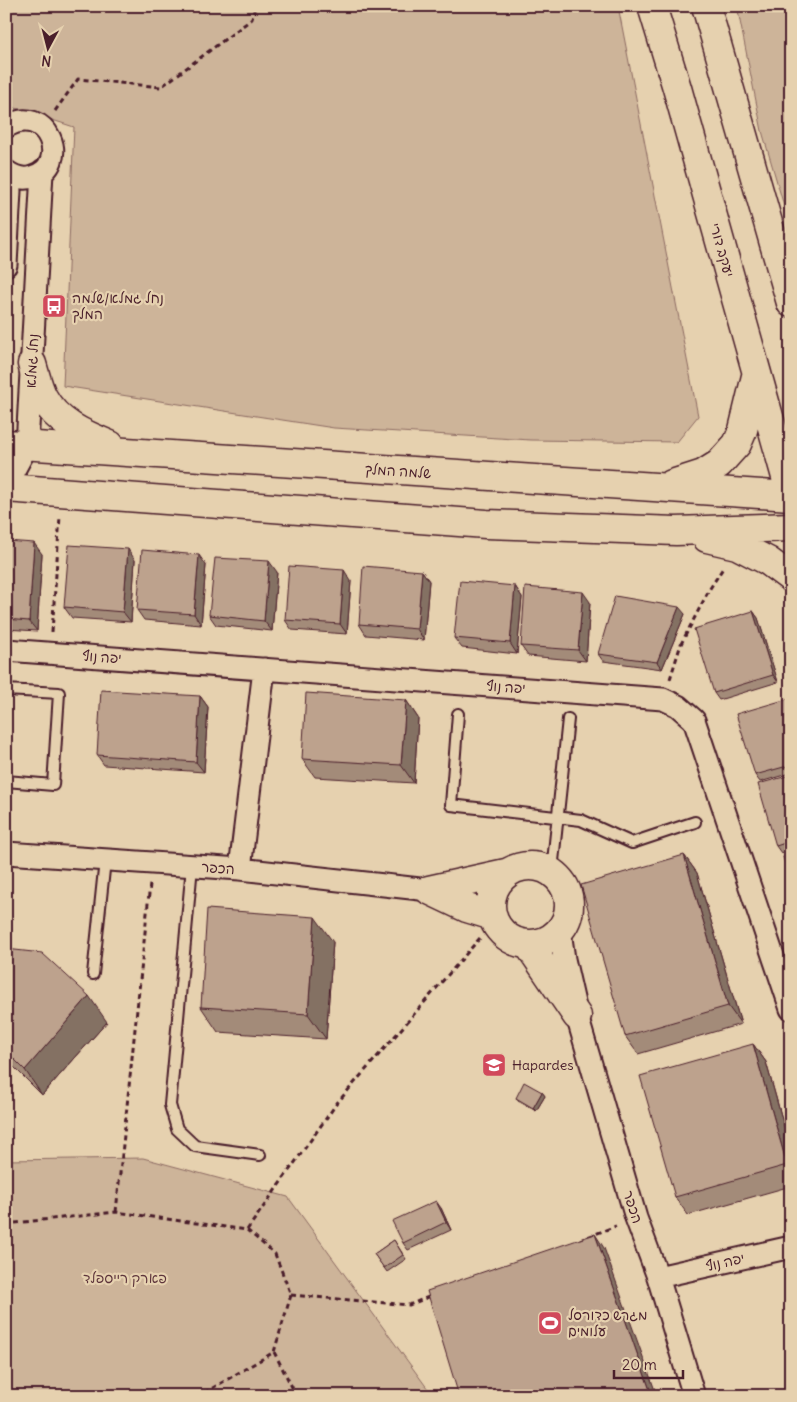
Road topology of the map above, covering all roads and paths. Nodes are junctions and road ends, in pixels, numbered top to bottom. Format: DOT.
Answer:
graph roads {
  1 [pos="255,6"];
  2 [pos="652,6"];
  3 [pos="706,6"];
  4 [pos="6,128"];
  5 [pos="43,128"];
  6 [pos="6,172"];
  7 [pos="42,172"];
  8 [pos="6,176"];
  9 [pos="6,265"];
  10 [pos="791,303"];
  11 [pos="32,364"];
  12 [pos="757,374"];
  13 [pos="16,445"];
  14 [pos="128,453"];
  15 [pos="6,487"];
  16 [pos="658,488"];
  17 [pos="61,492"];
  18 [pos="791,495"];
  19 [pos="791,527"];
  20 [pos="676,531"];
  21 [pos="737,545"];
  22 [pos="791,578"];
  23 [pos="6,650"];
  24 [pos="51,653"];
  25 [pos="264,669"];
  26 [pos="6,690"];
  27 [pos="663,699"];
  28 [pos="458,714"];
  29 [pos="568,719"];
  30 [pos="6,781"];
  31 [pos="557,817"];
  32 [pos="695,822"];
  33 [pos="6,853"];
  34 [pos="105,860"];
  35 [pos="152,863"];
  36 [pos="192,866"];
  37 [pos="240,869"];
  38 [pos="552,872"];
  39 [pos="506,873"];
  40 [pos="429,890"];
  41 [pos="493,918"];
  42 [pos="560,931"];
  43 [pos="528,944"];
  44 [pos="93,974"];
  45 [pos="791,1009"];
  46 [pos="577,1016"];
  47 [pos="260,1156"];
  48 [pos="116,1212"];
  49 [pos="636,1218"];
  50 [pos="6,1224"];
  51 [pos="247,1230"];
  52 [pos="572,1242"];
  53 [pos="791,1247"];
  54 [pos="658,1277"];
  55 [pos="436,1294"];
  56 [pos="291,1295"];
  57 [pos="274,1352"];
  58 [pos="199,1396"];
  59 [pos="295,1396"];
  60 [pos="694,1396"];
  1 -- 5 [label="path"];
  2 -- 12 [label="street, יעקב דורי"];
  3 -- 10 [label="street"];
  4 -- 5 [label="street"];
  5 -- 7 [label="street"];
  6 -- 7 [label="street"];
  7 -- 11 [label="street, נחל גמלא"];
  8 -- 9 [label="street"];
  11 -- 13 [label="street, נחל גמלא"];
  11 -- 14 [label="street"];
  12 -- 16 [label="street"];
  12 -- 18 [label="street, יעקב דורי"];
  13 -- 14 [label="street, שלמה המלך"];
  13 -- 15 [label="street, נחל גמלא"];
  14 -- 16 [label="street, שלמה המלך"];
  15 -- 17 [label="street"];
  16 -- 18 [label="street, שלמה המלך"];
  17 -- 20 [label="street"];
  17 -- 24 [label="path"];
  19 -- 20 [label="street"];
  20 -- 21 [label="street"];
  21 -- 22 [label="street"];
  21 -- 27 [label="path"];
  23 -- 24 [label="street, יפה נוף"];
  24 -- 25 [label="street, יפה נוף"];
  25 -- 27 [label="street, יפה נוף"];
  25 -- 37 [label="street"];
  26 -- 30 [label="lane"];
  27 -- 45 [label="street, יפה נוף"];
  28 -- 31 [label="lane"];
  29 -- 31 [label="lane"];
  31 -- 32 [label="lane"];
  31 -- 38 [label="lane"];
  33 -- 34 [label="street, הכפר"];
  34 -- 35 [label="street, הכפר"];
  34 -- 44 [label="lane"];
  35 -- 36 [label="street, הכפר"];
  35 -- 48 [label="path"];
  36 -- 37 [label="street, הכפר"];
  36 -- 47 [label="lane"];
  37 -- 40 [label="street, הכפר"];
  38 -- 39 [label="street"];
  38 -- 42 [label="street"];
  39 -- 40 [label="street, הכפר"];
  39 -- 41 [label="street"];
  40 -- 41 [label="street, הכפר"];
  41 -- 43 [label="street"];
  41 -- 51 [label="path"];
  42 -- 43 [label="street"];
  42 -- 46 [label="street, הכפר"];
  43 -- 46 [label="street, הכפר"];
  46 -- 49 [label="street, הכפר"];
  48 -- 50 [label="path"];
  48 -- 51 [label="path"];
  49 -- 52 [label="path"];
  49 -- 54 [label="street, הכפר"];
  51 -- 56 [label="path"];
  53 -- 54 [label="street, יפה נוף"];
  54 -- 60 [label="street, הכפר"];
  55 -- 56 [label="path"];
  56 -- 57 [label="path"];
  57 -- 58 [label="path"];
  57 -- 59 [label="path"];
}
